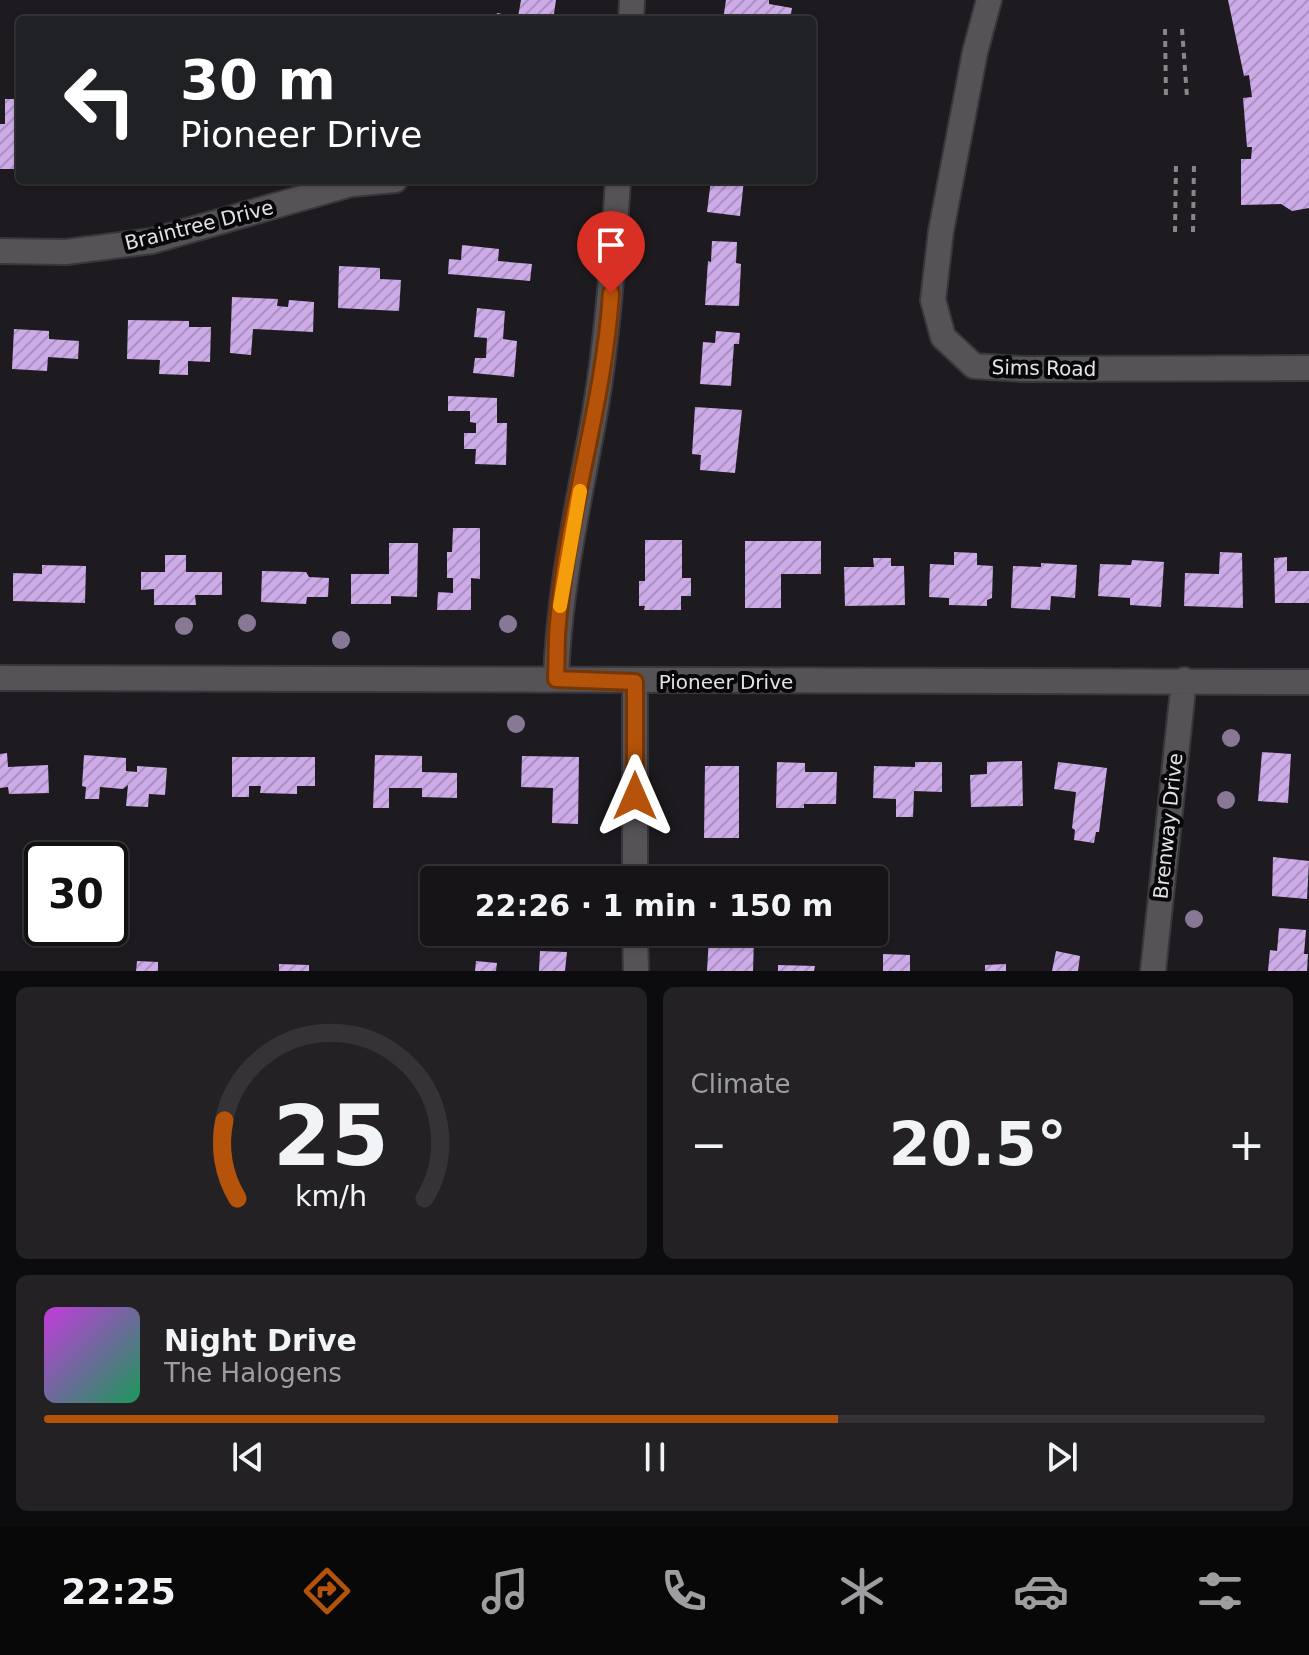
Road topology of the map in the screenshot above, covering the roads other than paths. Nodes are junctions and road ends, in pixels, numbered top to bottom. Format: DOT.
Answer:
graph roads {
  1 [pos="989,0"];
  2 [pos="351,184"];
  3 [pos="618,184"];
  4 [pos="0,251"];
  5 [pos="1309,368"];
  6 [pos="0,678"];
  7 [pos="556,679"];
  8 [pos="1184,680"];
  9 [pos="635,682"];
  10 [pos="1309,682"];
  11 [pos="635,866"];
  12 [pos="635,946"];
  13 [pos="636,971"];
  14 [pos="1153,971"];
  1 -- 5 [label="street, Sims Road"];
  2 -- 4 [label="street, Braintree Drive"];
  3 -- 7 [label="street"];
  6 -- 7 [label="street, Pioneer Drive"];
  7 -- 9 [label="street, Pioneer Drive"];
  8 -- 9 [label="street, Pioneer Drive"];
  8 -- 10 [label="street, Pioneer Drive"];
  8 -- 14 [label="street, Brenway Drive"];
  9 -- 11 [label="street"];
  12 -- 13 [label="street"];
}
